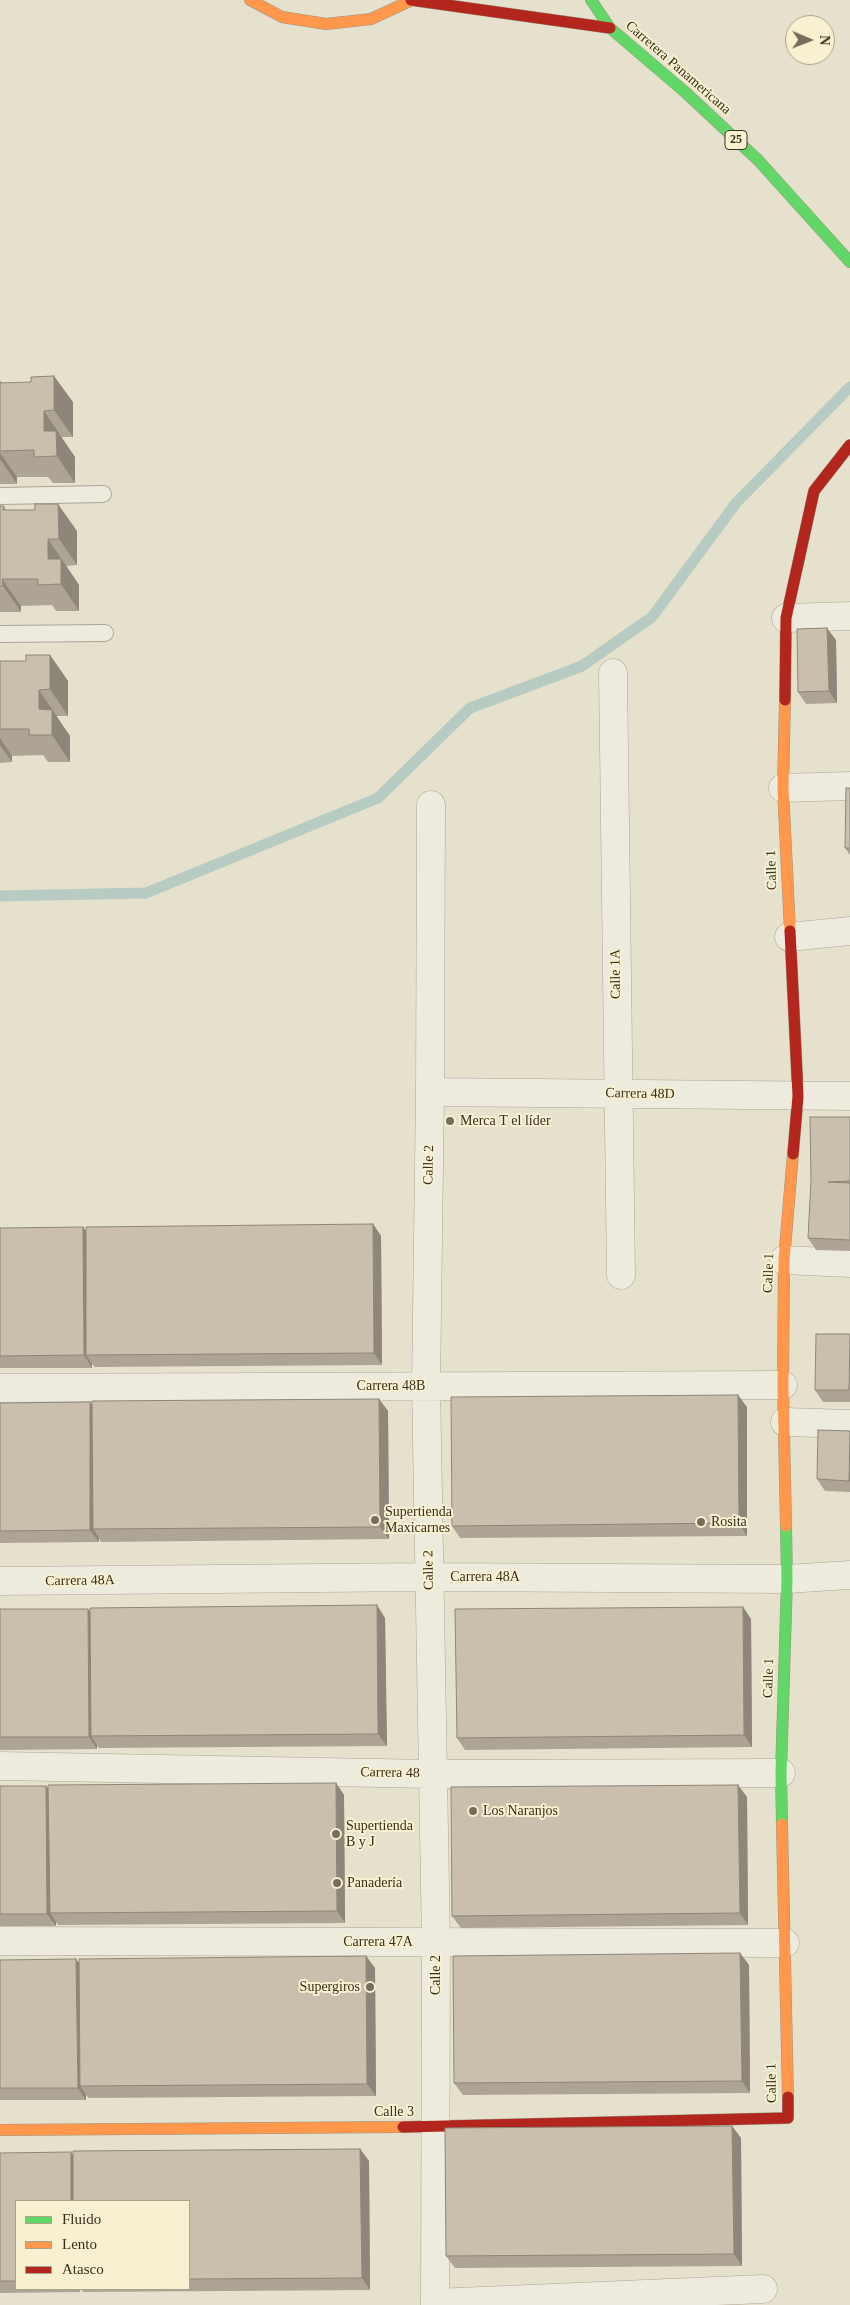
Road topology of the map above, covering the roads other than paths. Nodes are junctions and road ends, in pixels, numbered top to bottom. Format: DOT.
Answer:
graph roads {
  1 [pos="250,0"];
  2 [pos="411,0"];
  3 [pos="591,0"];
  4 [pos="610,28"];
  5 [pos="850,262"];
  6 [pos="850,445"];
  7 [pos="104,494"];
  8 [pos="0,496"];
  9 [pos="850,616"];
  10 [pos="786,618"];
  11 [pos="105,633"];
  12 [pos="0,634"];
  13 [pos="613,673"];
  14 [pos="850,786"];
  15 [pos="784,788"];
  16 [pos="431,805"];
  17 [pos="850,931"];
  18 [pos="789,937"];
  19 [pos="430,1092"];
  20 [pos="617,1094"];
  21 [pos="798,1096"];
  22 [pos="850,1096"];
  23 [pos="784,1260"];
  24 [pos="850,1263"];
  25 [pos="621,1275"];
  26 [pos="426,1385"];
  27 [pos="782,1385"];
  28 [pos="0,1388"];
  29 [pos="785,1422"];
  30 [pos="850,1424"];
  31 [pos="850,1575"];
  32 [pos="429,1576"];
  33 [pos="788,1579"];
  34 [pos="0,1581"];
  35 [pos="0,1766"];
  36 [pos="780,1773"];
  37 [pos="432,1774"];
  38 [pos="0,1941"];
  39 [pos="436,1942"];
  40 [pos="785,1943"];
  41 [pos="788,2118"];
  42 [pos="436,2127"];
  43 [pos="0,2130"];
  44 [pos="763,2289"];
  45 [pos="435,2304"];
  1 -- 2 [label="main road"];
  2 -- 4 [label="main road, Carretera Panamericana"];
  3 -- 4 [label="main road, Carretera Panamericana / 25"];
  4 -- 5 [label="main road, Carretera Panamericana / 25"];
  6 -- 10 [label="main road, Calle 1"];
  7 -- 8 [label="lane"];
  9 -- 10 [label="street"];
  10 -- 15 [label="main road, Calle 1"];
  11 -- 12 [label="lane"];
  13 -- 20 [label="street, Calle 1A"];
  14 -- 15 [label="street"];
  15 -- 18 [label="main road, Calle 1"];
  16 -- 19 [label="street, Calle 2"];
  17 -- 18 [label="street"];
  18 -- 21 [label="main road, Calle 1"];
  19 -- 20 [label="street, Carrera 48D"];
  19 -- 26 [label="street, Calle 2"];
  20 -- 21 [label="street, Carrera 48D"];
  20 -- 25 [label="street, Calle 1A"];
  21 -- 22 [label="street, Carrera 48D"];
  21 -- 23 [label="main road, Calle 1"];
  23 -- 24 [label="street"];
  23 -- 27 [label="main road, Calle 1"];
  26 -- 27 [label="street, Carrera 48B"];
  26 -- 28 [label="street, Carrera 48B"];
  26 -- 32 [label="street, Calle 2"];
  27 -- 29 [label="main road, Calle 1"];
  29 -- 30 [label="street"];
  29 -- 33 [label="main road, Calle 1"];
  31 -- 33 [label="street, Carrera 48A"];
  32 -- 33 [label="street, Carrera 48A"];
  32 -- 34 [label="street, Carrera 48A"];
  32 -- 37 [label="street, Calle 2"];
  33 -- 36 [label="main road, Calle 1"];
  35 -- 37 [label="street, Carrera 48"];
  36 -- 37 [label="street, Carrera 48"];
  36 -- 40 [label="main road, Calle 1"];
  37 -- 39 [label="street, Calle 2"];
  38 -- 39 [label="street, Carrera 47A"];
  39 -- 40 [label="street, Carrera 47A"];
  39 -- 42 [label="street, Calle 2"];
  40 -- 41 [label="main road, Calle 1"];
  41 -- 42 [label="main road, Calle 3"];
  42 -- 43 [label="main road, Calle 3"];
  42 -- 45 [label="street, Calle 2"];
  44 -- 45 [label="street"];
}
